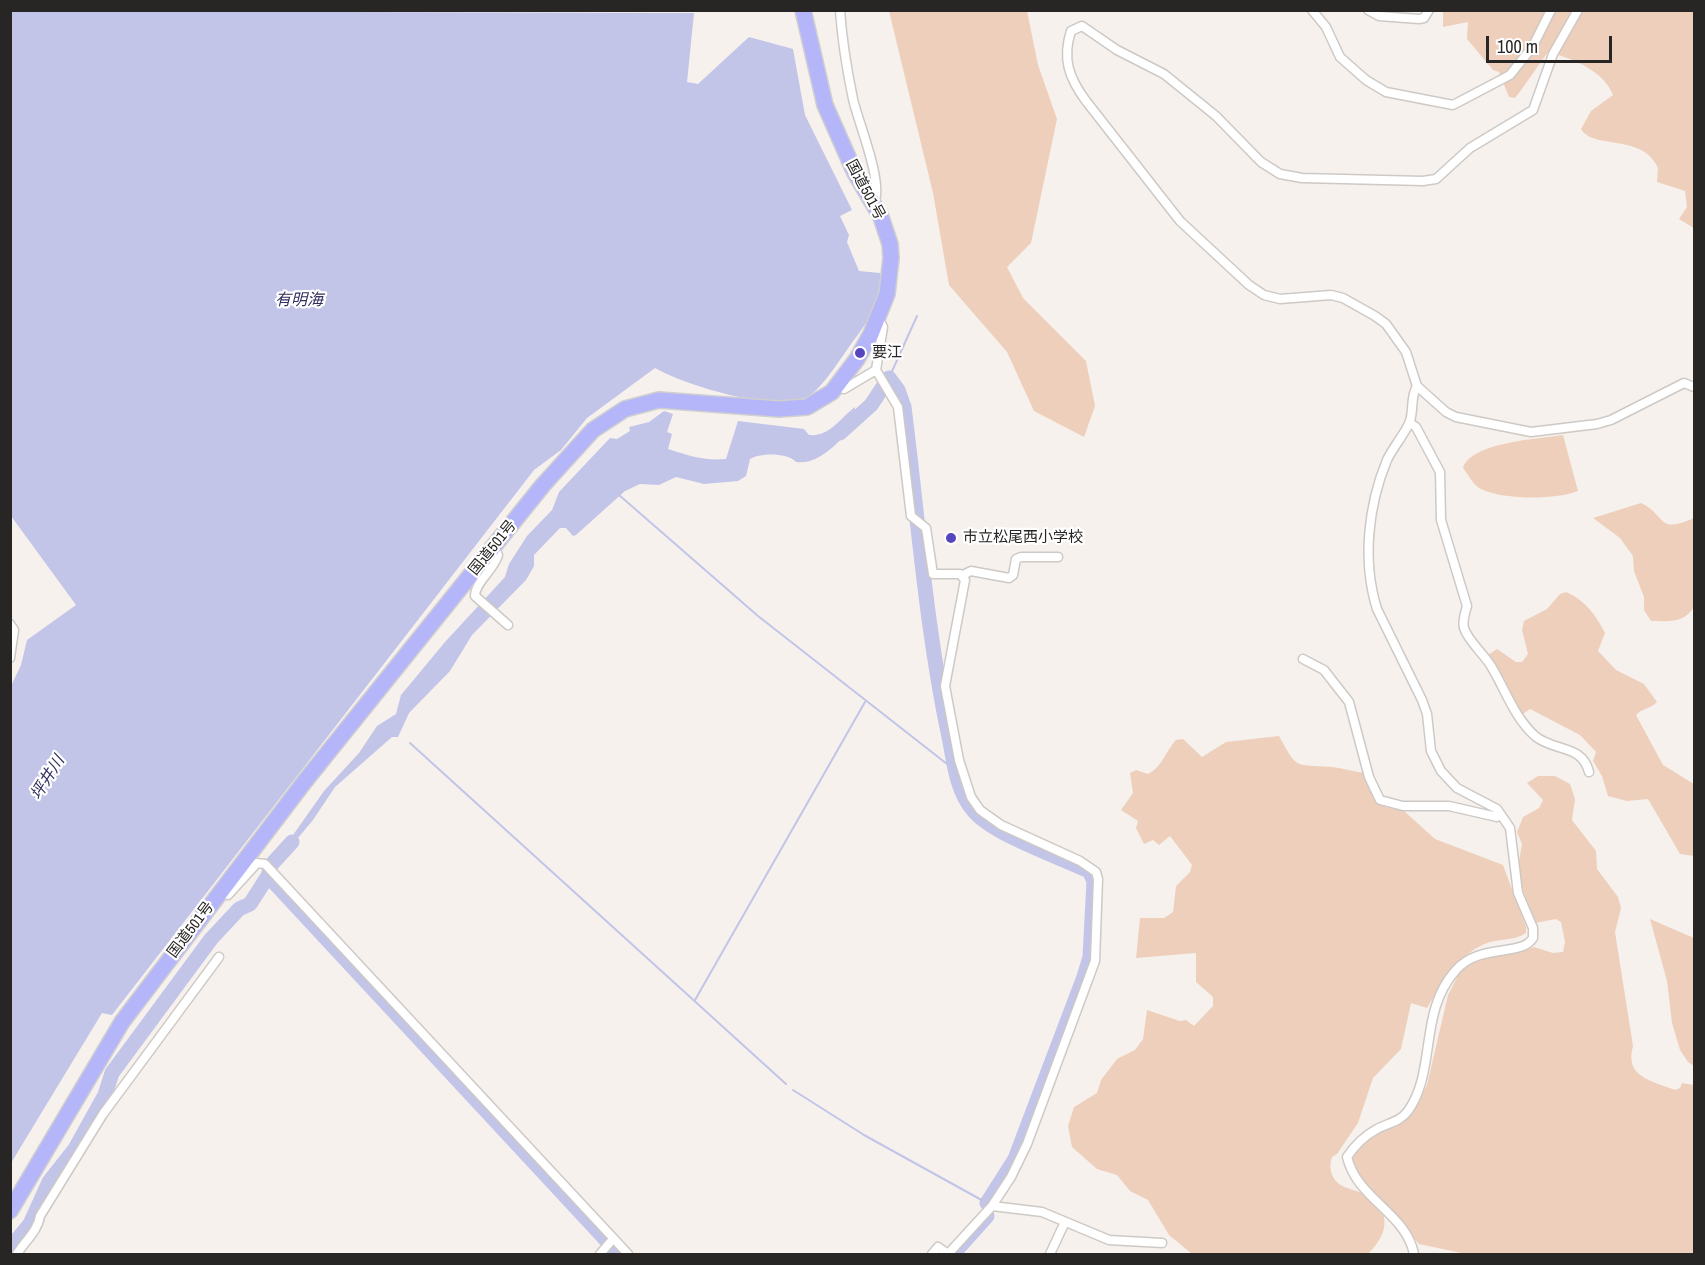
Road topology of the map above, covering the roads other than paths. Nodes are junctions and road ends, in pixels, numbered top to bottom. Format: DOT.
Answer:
graph roads {
  1 [pos="803,10"];
  2 [pos="840,10"];
  3 [pos="1312,10"];
  4 [pos="1368,10"];
  5 [pos="1429,10"];
  6 [pos="1551,10"];
  7 [pos="1578,10"];
  8 [pos="874,202"];
  9 [pos="878,317"];
  10 [pos="878,373"];
  11 [pos="1417,386"];
  12 [pos="838,387"];
  13 [pos="1695,387"];
  14 [pos="1410,423"];
  15 [pos="494,547"];
  16 [pos="1058,558"];
  17 [pos="963,575"];
  18 [pos="10,624"];
  19 [pos="508,625"];
  20 [pos="10,658"];
  21 [pos="1303,659"];
  22 [pos="1589,772"];
  23 [pos="1499,814"];
  24 [pos="219,892"];
  25 [pos="219,957"];
  26 [pos="992,1206"];
  27 [pos="10,1211"];
  28 [pos="1065,1222"];
  29 [pos="610,1241"];
  30 [pos="1162,1243"];
  31 [pos="17,1254"];
  32 [pos="600,1254"];
  33 [pos="628,1254"];
  34 [pos="933,1254"];
  35 [pos="948,1254"];
  36 [pos="1050,1254"];
  37 [pos="1414,1254"];
  1 -- 8 [label="highway, 国道501号"];
  2 -- 8 [label="street"];
  3 -- 6 [label="street"];
  4 -- 5 [label="street"];
  7 -- 11 [label="street"];
  8 -- 9 [label="highway, 国道501号"];
  9 -- 10 [label="street"];
  9 -- 12 [label="highway, 国道501号"];
  10 -- 12 [label="street"];
  10 -- 17 [label="street"];
  11 -- 13 [label="street"];
  11 -- 14 [label="street"];
  12 -- 15 [label="highway, 国道501号"];
  14 -- 22 [label="street"];
  14 -- 23 [label="street"];
  15 -- 19 [label="street"];
  15 -- 24 [label="highway, 国道501号"];
  16 -- 17 [label="street"];
  17 -- 26 [label="street"];
  18 -- 20 [label="street"];
  21 -- 23 [label="street"];
  23 -- 37 [label="street"];
  24 -- 27 [label="highway, 国道501号"];
  24 -- 29 [label="street"];
  25 -- 31 [label="street"];
  26 -- 28 [label="street"];
  26 -- 35 [label="street"];
  28 -- 30 [label="street"];
  28 -- 36 [label="street"];
  29 -- 32 [label="street"];
  29 -- 33 [label="street"];
  34 -- 35 [label="street"];
}
